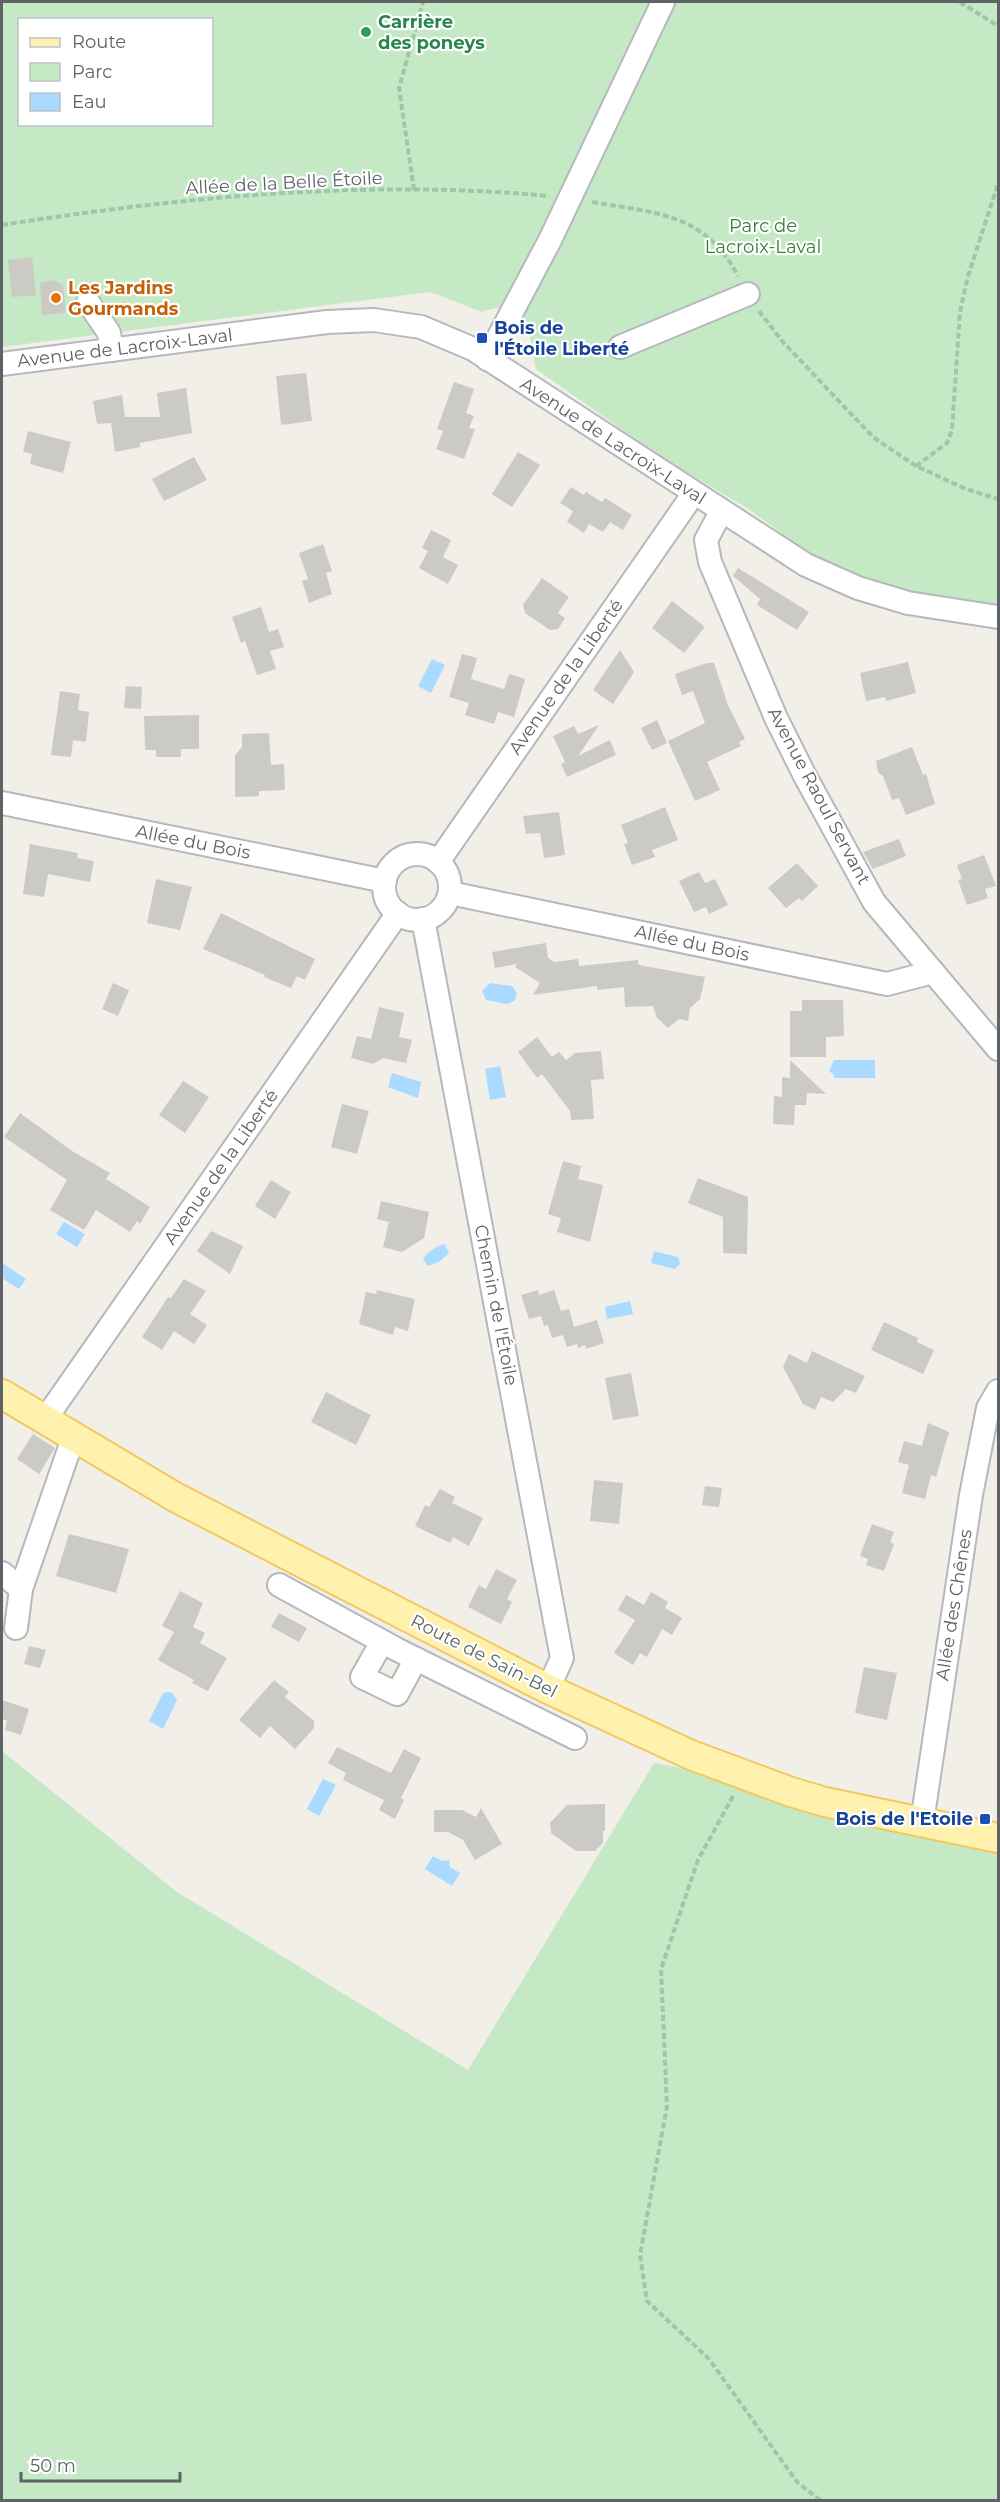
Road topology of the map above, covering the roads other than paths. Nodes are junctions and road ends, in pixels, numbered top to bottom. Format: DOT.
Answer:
graph roads {
  1 [pos="663,2"];
  2 [pos="748,294"];
  3 [pos="88,302"];
  4 [pos="620,347"];
  5 [pos="112,350"];
  6 [pos="487,359"];
  7 [pos="2,364"];
  8 [pos="694,493"];
  9 [pos="722,512"];
  10 [pos="999,617"];
  11 [pos="2,803"];
  12 [pos="438,862"];
  13 [pos="385,881"];
  14 [pos="450,893"];
  15 [pos="398,913"];
  16 [pos="423,919"];
  17 [pos="933,972"];
  18 [pos="999,1049"];
  19 [pos="999,1391"];
  20 [pos="2,1394"];
  21 [pos="44,1421"];
  22 [pos="73,1438"];
  23 [pos="2,1573"];
  24 [pos="279,1585"];
  25 [pos="21,1589"];
  26 [pos="413,1620"];
  27 [pos="16,1628"];
  28 [pos="398,1650"];
  29 [pos="548,1689"];
  30 [pos="575,1738"];
  31 [pos="922,1822"];
  32 [pos="999,1838"];
  1 -- 6 [label="street"];
  2 -- 4 [label="street"];
  3 -- 5 [label="street"];
  5 -- 6 [label="street, Avenue de Lacroix-Laval"];
  5 -- 7 [label="street, Avenue de Lacroix-Laval"];
  6 -- 8 [label="street, Avenue de Lacroix-Laval"];
  8 -- 9 [label="street, Avenue de Lacroix-Laval"];
  8 -- 12 [label="street, Avenue de la Liberté"];
  9 -- 10 [label="street, Avenue de Lacroix-Laval"];
  9 -- 17 [label="street, Avenue Raoul Servant"];
  11 -- 13 [label="street, Allée du Bois"];
  12 -- 13 [label="street"];
  12 -- 14 [label="street"];
  13 -- 15 [label="street"];
  14 -- 16 [label="street"];
  14 -- 17 [label="street, Allée du Bois"];
  15 -- 16 [label="street"];
  15 -- 21 [label="street, Avenue de la Liberté"];
  16 -- 29 [label="street, Chemin de l'Étoile"];
  17 -- 18 [label="street, Avenue Raoul Servant"];
  19 -- 31 [label="street, Allée des Chênes"];
  20 -- 21 [label="main road, Route de Sain-Bel"];
  21 -- 22 [label="main road, Route de Sain-Bel"];
  22 -- 25 [label="street"];
  22 -- 26 [label="main road, Route de Sain-Bel"];
  23 -- 25 [label="street"];
  24 -- 28 [label="street"];
  25 -- 27 [label="street"];
  26 -- 28 [label="street"];
  26 -- 29 [label="main road, Route de Sain-Bel"];
  28 -- 30 [label="street"];
  29 -- 31 [label="main road, Route de Sain-Bel"];
  31 -- 32 [label="main road, Route de Sain-Bel"];
}
